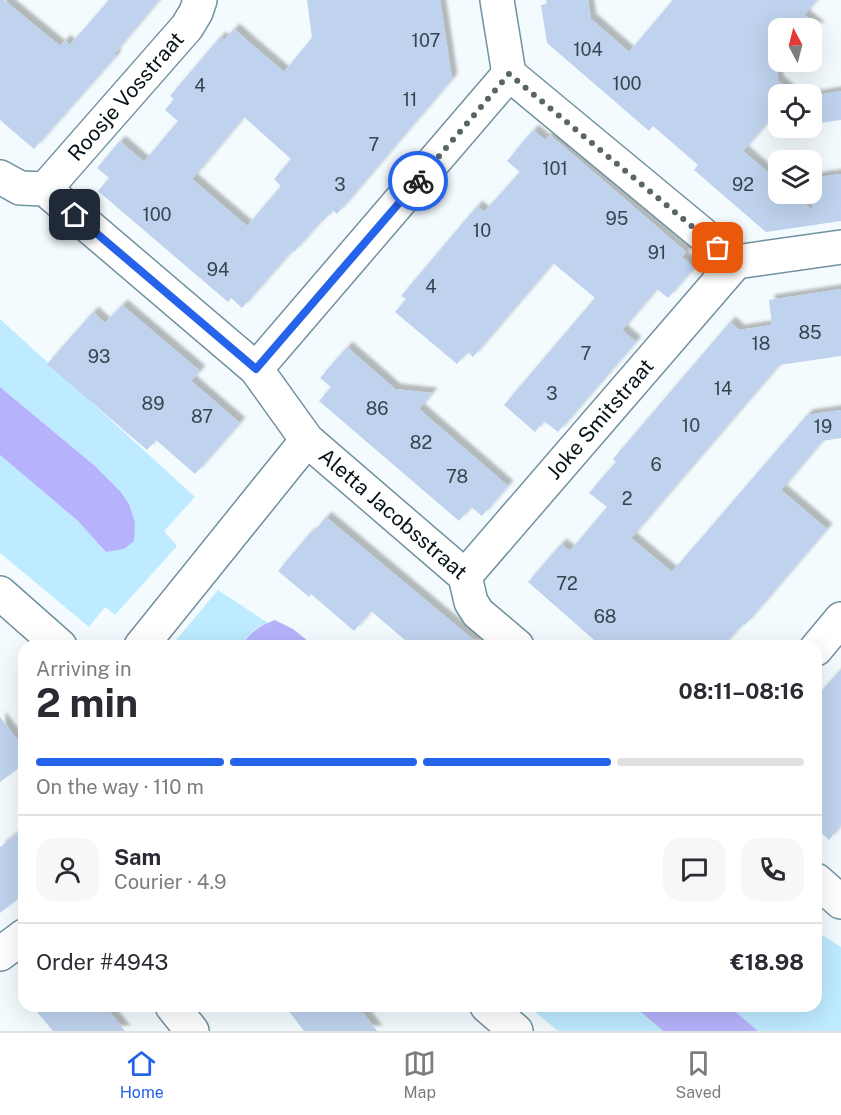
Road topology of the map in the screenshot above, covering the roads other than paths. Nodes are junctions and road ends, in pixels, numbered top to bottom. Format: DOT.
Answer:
graph roads {
  1 [pos="200,0"];
  2 [pos="497,0"];
  3 [pos="509,74"];
  4 [pos="0,177"];
  5 [pos="45,189"];
  6 [pos="841,247"];
  7 [pos="736,262"];
  8 [pos="256,369"];
  9 [pos="307,440"];
  10 [pos="465,576"];
  11 [pos="0,592"];
  12 [pos="841,619"];
  13 [pos="53,640"];
  14 [pos="146,640"];
  15 [pos="510,640"];
  16 [pos="822,642"];
  17 [pos="822,885"];
  18 [pos="841,902"];
  19 [pos="18,940"];
  20 [pos="0,954"];
  21 [pos="177,1012"];
  22 [pos="494,1012"];
  23 [pos="192,1031"];
  24 [pos="516,1031"];
  1 -- 5 [label="street, Roosje Vosstraat"];
  2 -- 3 [label="street"];
  3 -- 7 [label="street"];
  3 -- 8 [label="street"];
  4 -- 5 [label="street"];
  5 -- 8 [label="street, Aletta Jacobsstraat"];
  6 -- 7 [label="street"];
  7 -- 10 [label="street, Joke Smitstraat"];
  8 -- 9 [label="street, Aletta Jacobsstraat"];
  9 -- 10 [label="street, Aletta Jacobsstraat"];
  9 -- 14 [label="street, Aletta Jacobsstraat"];
  10 -- 15 [label="street, Aletta Jacobsstraat"];
  11 -- 13 [label="street"];
  12 -- 16 [label="street"];
  17 -- 18 [label="street"];
  19 -- 20 [label="street"];
  21 -- 23 [label="street"];
  22 -- 24 [label="street"];
}
